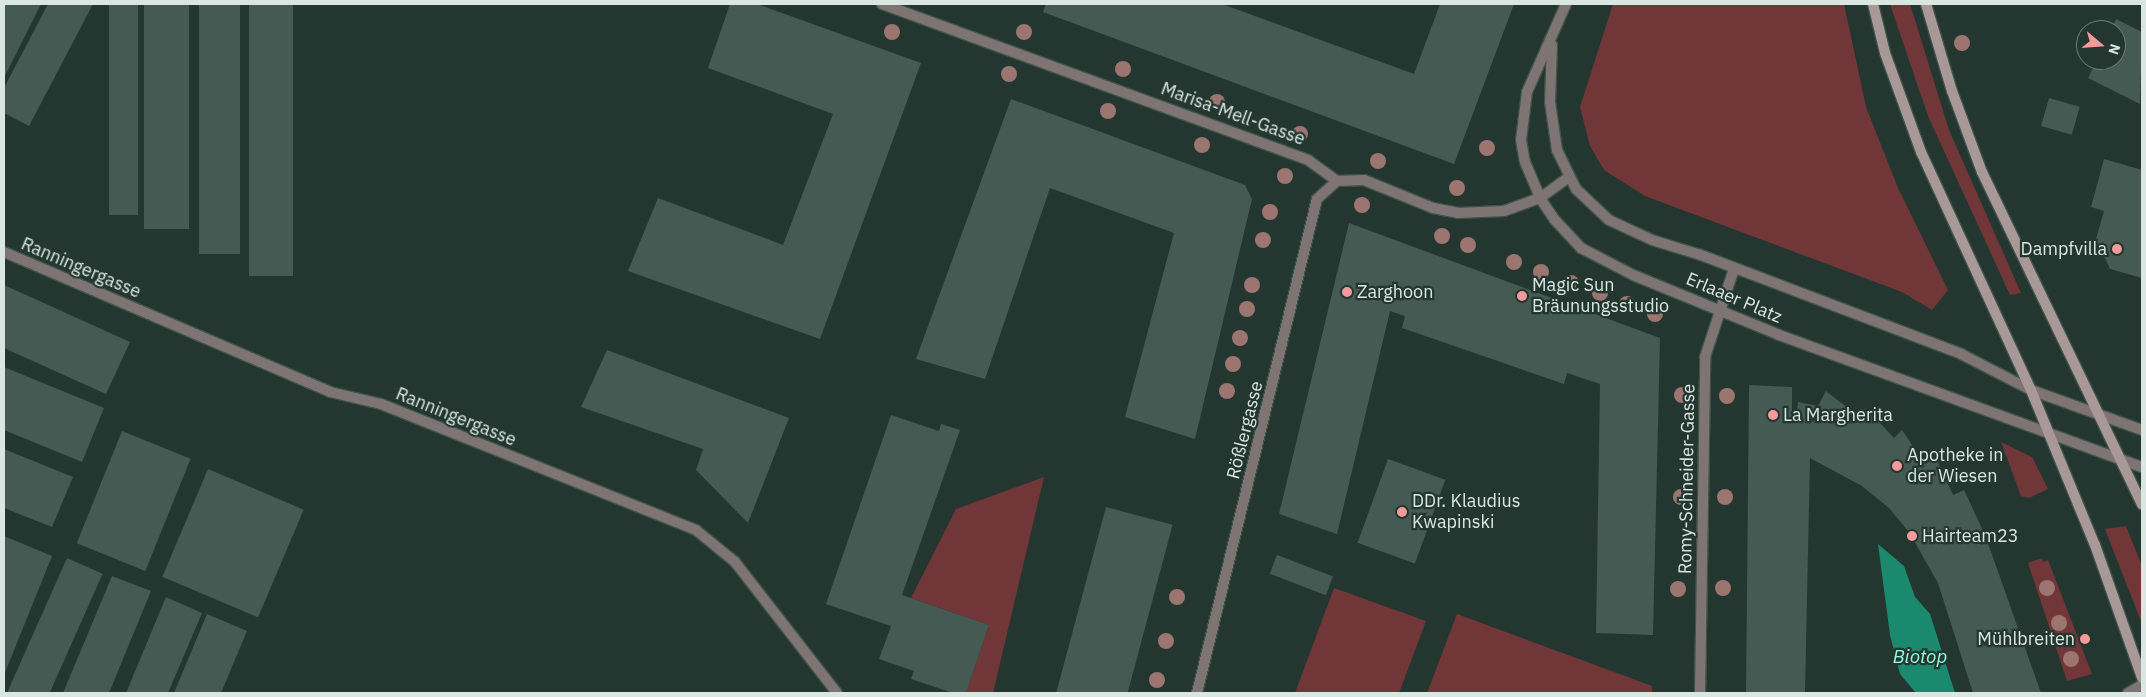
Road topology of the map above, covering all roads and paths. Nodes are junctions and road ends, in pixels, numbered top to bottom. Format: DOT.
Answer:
graph roads {
  1 [pos="882,4"];
  2 [pos="1566,4"];
  3 [pos="1873,4"];
  4 [pos="1926,4"];
  5 [pos="1552,41"];
  6 [pos="1568,178"];
  7 [pos="1336,181"];
  8 [pos="1540,198"];
  9 [pos="4,252"];
  10 [pos="1734,269"];
  11 [pos="1719,309"];
  12 [pos="2031,390"];
  13 [pos="2101,417"];
  14 [pos="2142,430"];
  15 [pos="2050,434"];
  16 [pos="2122,460"];
  17 [pos="2142,467"];
  18 [pos="2142,504"];
  19 [pos="2142,678"];
  20 [pos="2142,685"];
  21 [pos="837,693"];
  22 [pos="1197,693"];
  23 [pos="1700,693"];
  24 [pos="2128,693"];
  1 -- 7 [label="street, Marisa-Mell-Gasse"];
  2 -- 5 [label="street, Erlaaer Platz"];
  3 -- 12 [label="main road"];
  4 -- 13 [label="main road"];
  5 -- 6 [label="street, Erlaaer Platz"];
  5 -- 8 [label="street, Erlaaer Platz"];
  6 -- 8 [label="street"];
  6 -- 10 [label="street, Erlaaer Platz"];
  7 -- 8 [label="street"];
  7 -- 22 [label="street, Rößlergasse"];
  8 -- 11 [label="street, Erlaaer Platz"];
  9 -- 21 [label="street, Ranningergasse"];
  10 -- 11 [label="street, Romy-Schneider-Gasse"];
  10 -- 12 [label="street, Erlaaer Platz"];
  11 -- 15 [label="street, Erlaaer Platz"];
  11 -- 23 [label="street, Romy-Schneider-Gasse"];
  12 -- 13 [label="street, Erlaaer Platz"];
  12 -- 15 [label="main road"];
  13 -- 14 [label="street, Erlaaer Platz"];
  13 -- 16 [label="main road"];
  15 -- 16 [label="street, Erlaaer Platz"];
  15 -- 19 [label="main road"];
  16 -- 17 [label="street, Erlaaer Platz"];
  16 -- 18 [label="main road"];
  20 -- 24 [label="street"];
}
